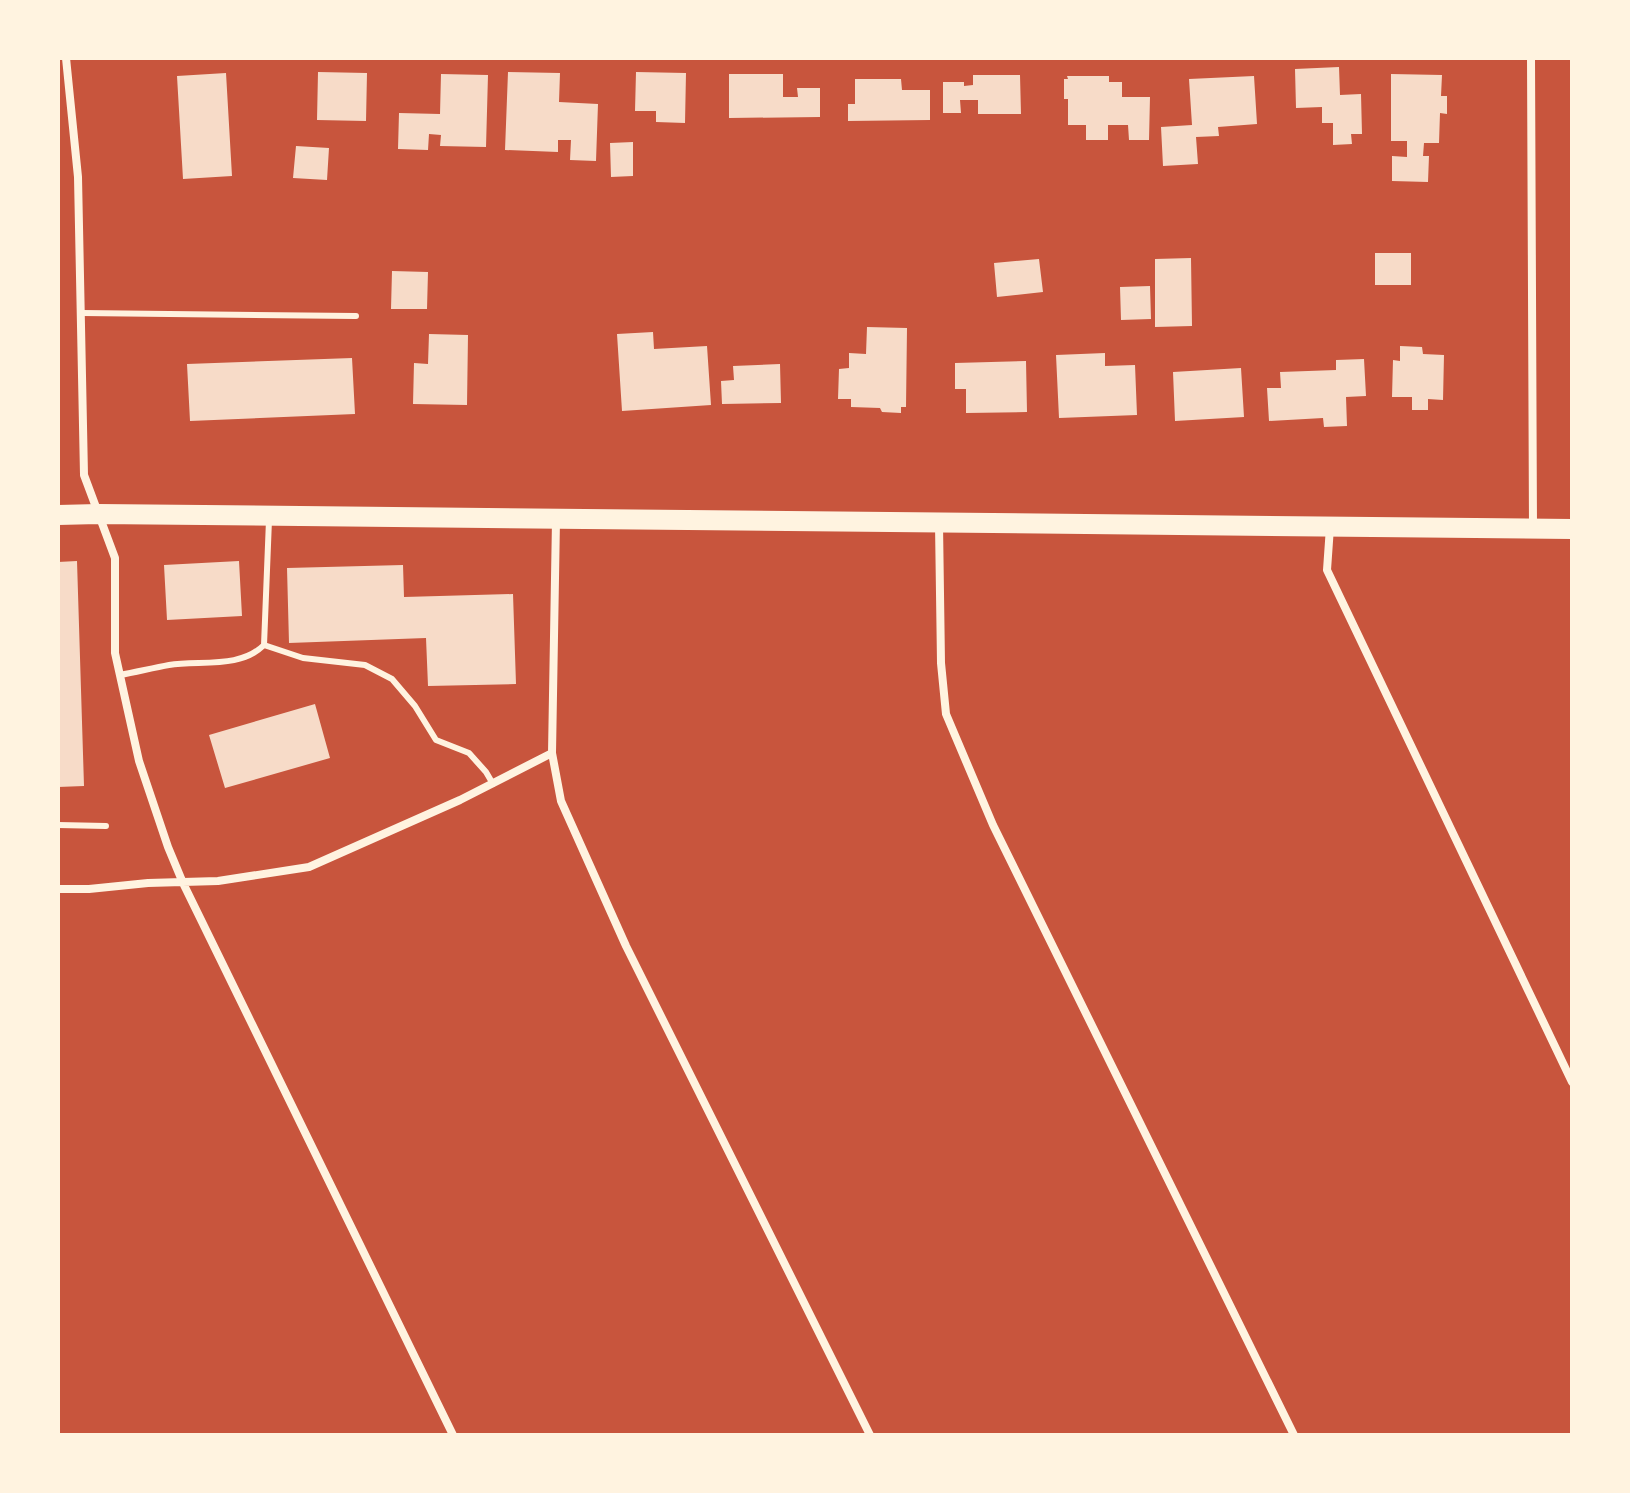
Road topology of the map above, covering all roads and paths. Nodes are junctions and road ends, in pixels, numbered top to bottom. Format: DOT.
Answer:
graph roads {
  1 [pos="66,58"];
  2 [pos="1531,58"];
  3 [pos="82,313"];
  4 [pos="356,316"];
  5 [pos="98,514"];
  6 [pos="58,515"];
  7 [pos="269,516"];
  8 [pos="556,520"];
  9 [pos="939,523"];
  10 [pos="1330,526"];
  11 [pos="1533,529"];
  12 [pos="1572,529"];
  13 [pos="264,645"];
  14 [pos="120,675"];
  15 [pos="552,753"];
  16 [pos="493,784"];
  17 [pos="58,825"];
  18 [pos="106,826"];
  19 [pos="183,883"];
  20 [pos="58,889"];
  21 [pos="1572,1082"];
  22 [pos="453,1435"];
  23 [pos="870,1435"];
  24 [pos="1294,1435"];
  1 -- 3 [label="street"];
  2 -- 11 [label="street"];
  3 -- 4 [label="lane"];
  3 -- 5 [label="street"];
  5 -- 6 [label="main road"];
  5 -- 7 [label="main road"];
  5 -- 14 [label="street"];
  7 -- 8 [label="main road"];
  7 -- 13 [label="lane"];
  8 -- 9 [label="main road"];
  8 -- 15 [label="street"];
  9 -- 10 [label="main road"];
  9 -- 24 [label="street"];
  10 -- 11 [label="main road"];
  10 -- 21 [label="street"];
  11 -- 12 [label="main road"];
  13 -- 14 [label="lane"];
  13 -- 16 [label="lane"];
  14 -- 19 [label="street"];
  15 -- 16 [label="street"];
  15 -- 23 [label="street"];
  16 -- 19 [label="street"];
  17 -- 18 [label="lane"];
  19 -- 20 [label="street"];
  19 -- 22 [label="street"];
}
